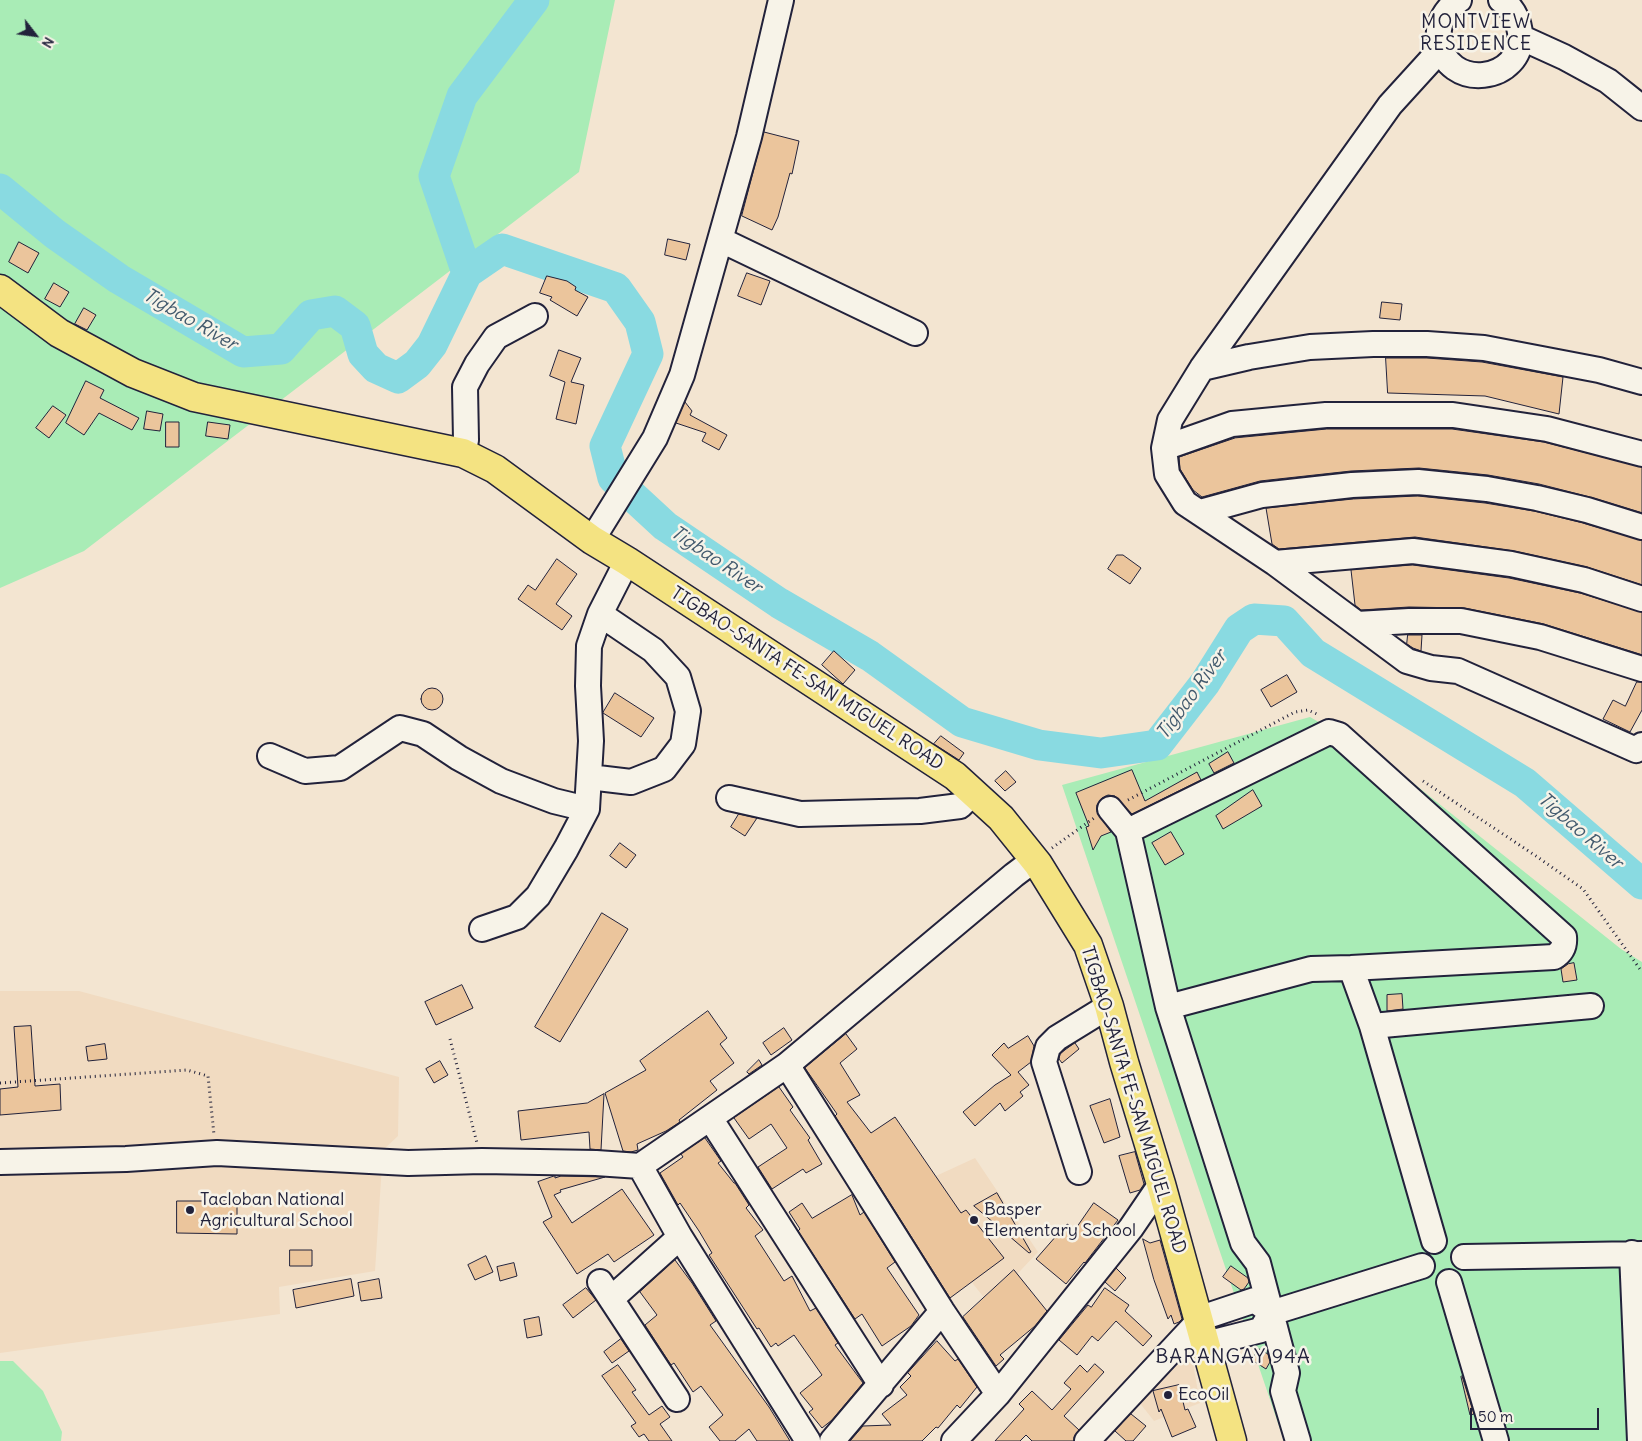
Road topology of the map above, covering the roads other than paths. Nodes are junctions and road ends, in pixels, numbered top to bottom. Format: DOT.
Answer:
graph roads {
  1 [pos="781,0"];
  2 [pos="1501,0"];
  3 [pos="1451,2"];
  4 [pos="1520,37"];
  5 [pos="1441,49"];
  6 [pos="1642,108"];
  7 [pos="721,240"];
  8 [pos="0,289"];
  9 [pos="535,316"];
  10 [pos="915,333"];
  11 [pos="1202,368"];
  12 [pos="1642,382"];
  13 [pos="1164,448"];
  14 [pos="463,452"];
  15 [pos="1642,454"];
  16 [pos="1200,512"];
  17 [pos="1642,527"];
  18 [pos="597,530"];
  19 [pos="627,561"];
  20 [pos="1275,563"];
  21 [pos="1642,599"];
  22 [pos="600,614"];
  23 [pos="1357,624"];
  24 [pos="1642,669"];
  25 [pos="1642,745"];
  26 [pos="270,756"];
  27 [pos="589,777"];
  28 [pos="973,793"];
  29 [pos="729,798"];
  30 [pos="587,809"];
  31 [pos="1110,810"];
  32 [pos="1128,831"];
  33 [pos="1034,860"];
  34 [pos="482,929"];
  35 [pos="1351,968"];
  36 [pos="1108,1006"];
  37 [pos="1591,1006"];
  38 [pos="1168,1007"];
  39 [pos="1372,1026"];
  40 [pos="787,1065"];
  41 [pos="710,1118"];
  42 [pos="0,1162"];
  43 [pos="640,1166"];
  44 [pos="1079,1172"];
  45 [pos="1161,1184"];
  46 [pos="680,1237"];
  47 [pos="1434,1241"];
  48 [pos="1637,1253"];
  49 [pos="1464,1257"];
  50 [pos="1422,1266"];
  51 [pos="1449,1282"];
  52 [pos="942,1311"];
  53 [pos="1271,1313"];
  54 [pos="1201,1328"];
  55 [pos="881,1385"];
  56 [pos="998,1394"];
  57 [pos="677,1399"];
  58 [pos="808,1441"];
  59 [pos="832,1441"];
  60 [pos="954,1441"];
  61 [pos="1087,1441"];
  62 [pos="1232,1441"];
  63 [pos="1298,1441"];
  64 [pos="1496,1441"];
  65 [pos="1640,1441"];
  1 -- 7 [label="street"];
  2 -- 4 [label="street"];
  3 -- 5 [label="street"];
  4 -- 5 [label="street"];
  4 -- 6 [label="street"];
  5 -- 11 [label="street"];
  7 -- 10 [label="street"];
  7 -- 18 [label="street"];
  8 -- 14 [label="main road, TIGBAO-SANTA FE-SAN MIGUEL ROAD"];
  9 -- 14 [label="street"];
  11 -- 12 [label="street"];
  11 -- 13 [label="street"];
  13 -- 15 [label="street"];
  13 -- 16 [label="street"];
  14 -- 18 [label="main road, TIGBAO-SANTA FE-SAN MIGUEL ROAD"];
  16 -- 17 [label="street"];
  16 -- 20 [label="street"];
  18 -- 19 [label="main road, TIGBAO-SANTA FE-SAN MIGUEL ROAD"];
  19 -- 22 [label="street"];
  19 -- 28 [label="main road, TIGBAO-SANTA FE-SAN MIGUEL ROAD"];
  20 -- 21 [label="street"];
  20 -- 23 [label="street"];
  22 -- 27 [label="street"];
  22 -- 27 [label="street"];
  23 -- 24 [label="street"];
  23 -- 25 [label="street"];
  26 -- 30 [label="street"];
  27 -- 30 [label="street"];
  28 -- 29 [label="street"];
  28 -- 33 [label="main road, TIGBAO-SANTA FE-SAN MIGUEL ROAD"];
  30 -- 34 [label="street"];
  31 -- 32 [label="street"];
  32 -- 35 [label="street"];
  32 -- 38 [label="street"];
  33 -- 36 [label="main road, TIGBAO-SANTA FE-SAN MIGUEL ROAD"];
  33 -- 40 [label="street"];
  35 -- 38 [label="street"];
  35 -- 39 [label="street"];
  36 -- 44 [label="street"];
  36 -- 45 [label="main road, TIGBAO-SANTA FE-SAN MIGUEL ROAD"];
  37 -- 39 [label="street"];
  38 -- 53 [label="street"];
  39 -- 47 [label="street"];
  40 -- 41 [label="street"];
  40 -- 52 [label="street"];
  41 -- 43 [label="street"];
  41 -- 55 [label="street"];
  42 -- 43 [label="street"];
  43 -- 46 [label="street"];
  45 -- 54 [label="main road, TIGBAO-SANTA FE-SAN MIGUEL ROAD"];
  45 -- 56 [label="street"];
  46 -- 57 [label="street"];
  46 -- 58 [label="street"];
  47 -- 49 [label="street"];
  47 -- 50 [label="street"];
  48 -- 49 [label="street"];
  48 -- 65 [label="street"];
  49 -- 51 [label="street"];
  50 -- 51 [label="street"];
  50 -- 53 [label="street"];
  51 -- 64 [label="street"];
  52 -- 55 [label="street"];
  52 -- 56 [label="street"];
  53 -- 54 [label="street"];
  53 -- 63 [label="street"];
  54 -- 61 [label="street"];
  54 -- 62 [label="main road, TIGBAO-SANTA FE-SAN MIGUEL ROAD"];
  55 -- 59 [label="street"];
  56 -- 60 [label="street"];
}
